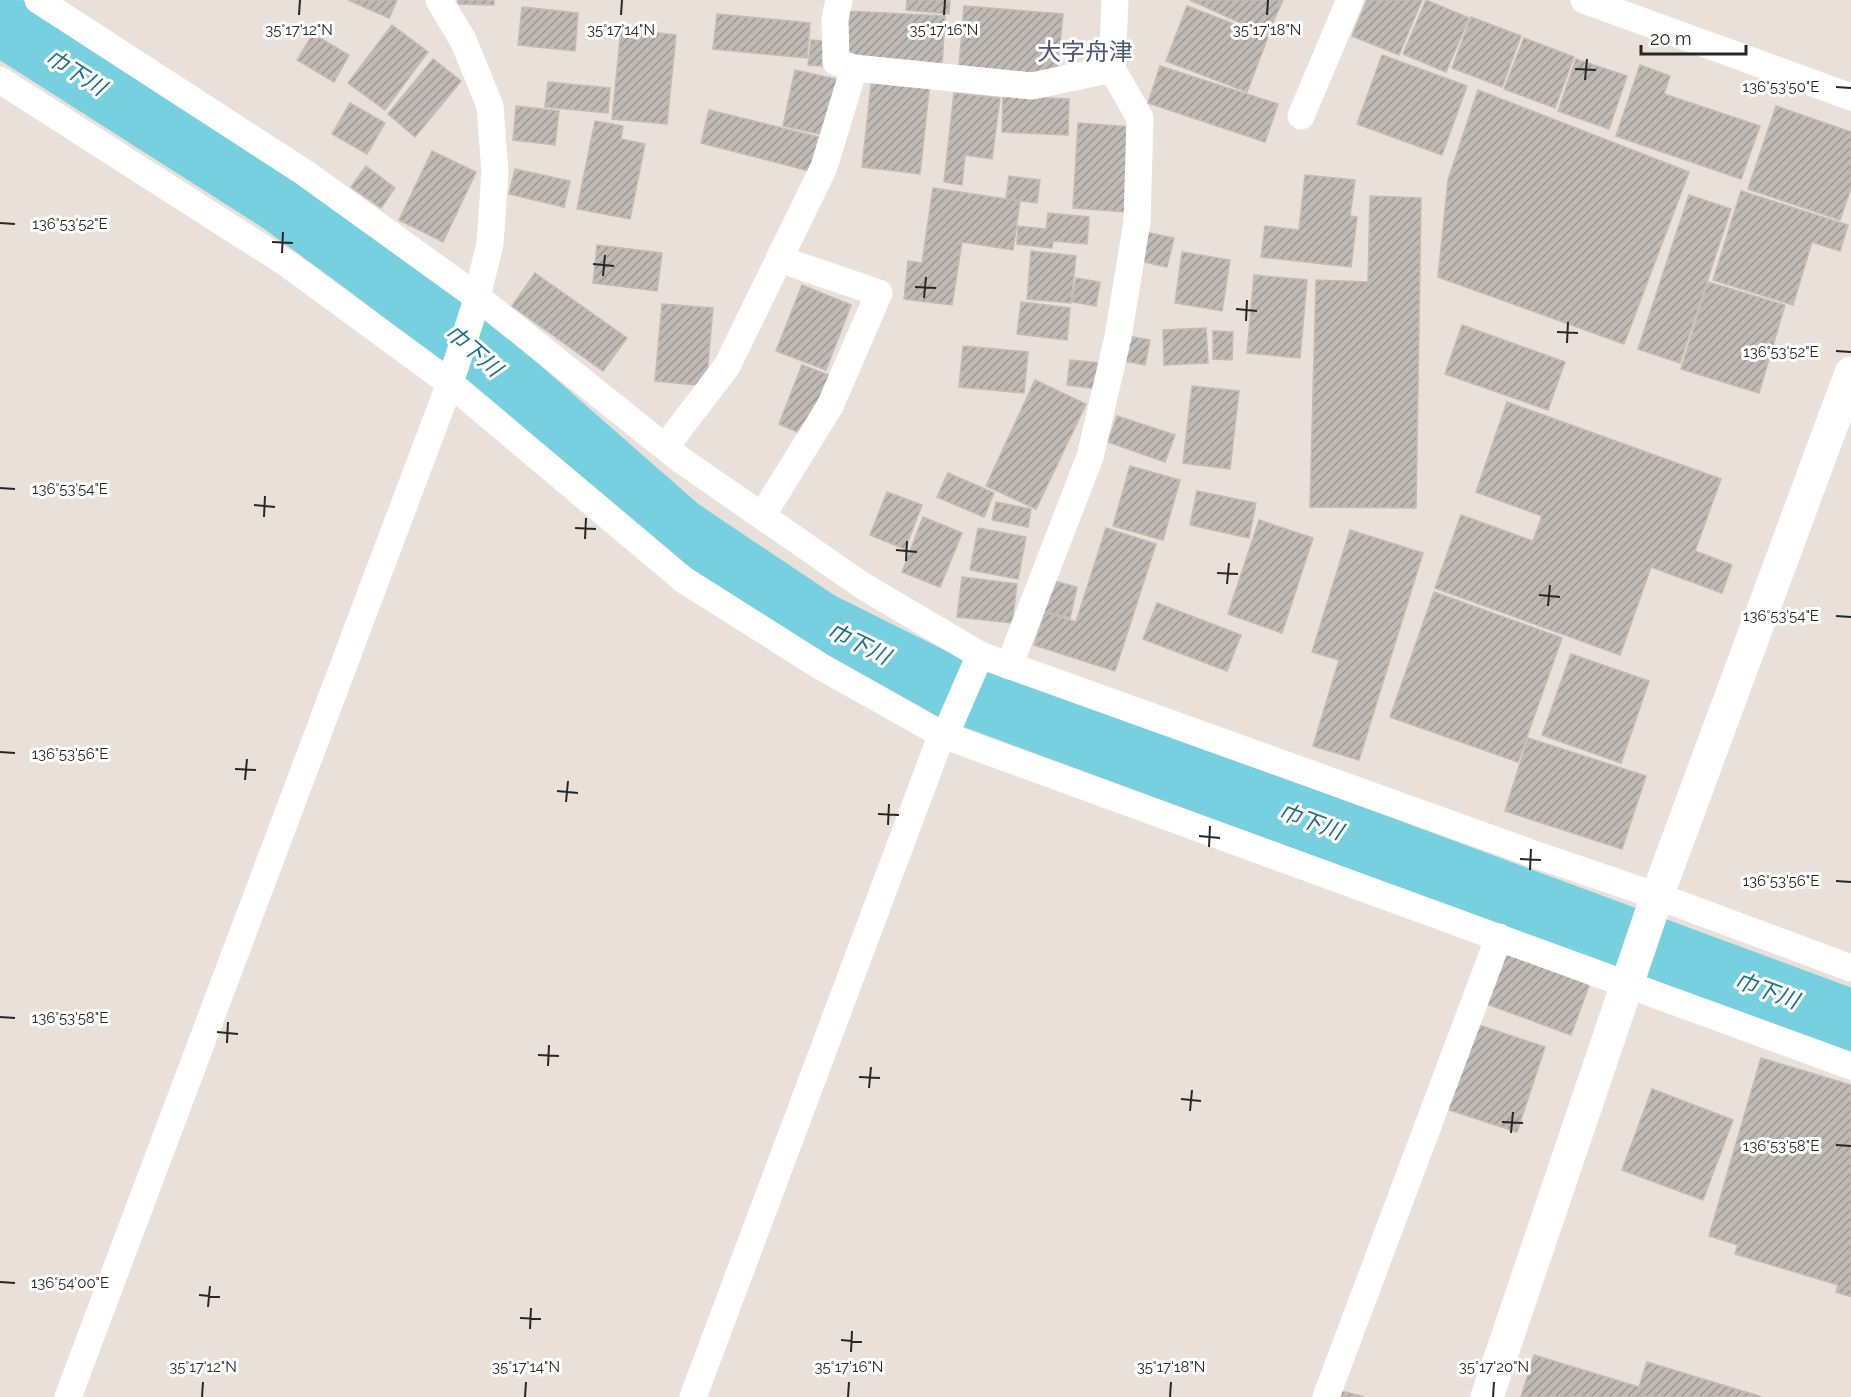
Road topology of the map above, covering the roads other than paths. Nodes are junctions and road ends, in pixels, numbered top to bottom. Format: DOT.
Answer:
graph roads {
  1 [pos="38,0"];
  2 [pos="439,0"];
  3 [pos="839,0"];
  4 [pos="1115,0"];
  5 [pos="1350,0"];
  6 [pos="1584,0"];
  7 [pos="854,68"];
  8 [pos="1113,69"];
  9 [pos="0,80"];
  10 [pos="1851,97"];
  11 [pos="1301,116"];
  12 [pos="779,260"];
  13 [pos="476,303"];
  14 [pos="1851,373"];
  15 [pos="451,378"];
  16 [pos="666,446"];
  17 [pos="762,516"];
  18 [pos="977,660"];
  19 [pos="1009,666"];
  20 [pos="947,730"];
  21 [pos="1654,903"];
  22 [pos="1498,937"];
  23 [pos="1851,968"];
  24 [pos="1627,980"];
  25 [pos="1851,1066"];
  26 [pos="68,1397"];
  27 [pos="693,1397"];
  28 [pos="1326,1397"];
  29 [pos="1487,1397"];
  1 -- 13 [label="street"];
  2 -- 13 [label="street"];
  3 -- 7 [label="street"];
  4 -- 8 [label="street"];
  5 -- 11 [label="street"];
  6 -- 10 [label="street"];
  7 -- 8 [label="street"];
  7 -- 12 [label="street"];
  8 -- 19 [label="street"];
  9 -- 15 [label="street"];
  12 -- 16 [label="street"];
  12 -- 17 [label="street"];
  13 -- 15 [label="street"];
  13 -- 16 [label="street"];
  14 -- 21 [label="street"];
  15 -- 20 [label="street"];
  15 -- 26 [label="street"];
  16 -- 17 [label="street"];
  17 -- 18 [label="street"];
  18 -- 19 [label="street"];
  18 -- 20 [label="street"];
  19 -- 21 [label="street"];
  20 -- 22 [label="street"];
  20 -- 27 [label="street"];
  21 -- 23 [label="street"];
  21 -- 24 [label="street"];
  22 -- 24 [label="street"];
  22 -- 28 [label="street"];
  24 -- 25 [label="street"];
  24 -- 29 [label="street"];
}
